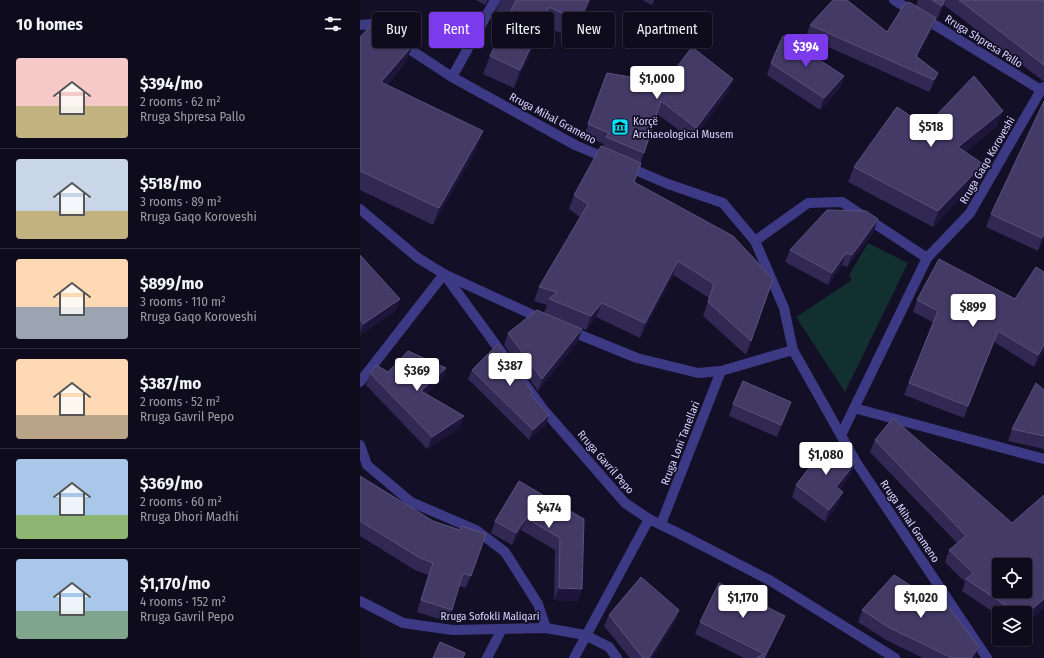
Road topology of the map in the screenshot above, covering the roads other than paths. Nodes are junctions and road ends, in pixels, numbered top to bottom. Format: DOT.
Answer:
graph roads {
  1 [pos="495,0"];
  2 [pos="894,0"];
  3 [pos="360,25"];
  4 [pos="452,77"];
  5 [pos="1042,89"];
  6 [pos="360,209"];
  7 [pos="755,241"];
  8 [pos="927,258"];
  9 [pos="444,274"];
  10 [pos="793,350"];
  11 [pos="510,364"];
  12 [pos="720,371"];
  13 [pos="520,377"];
  14 [pos="360,382"];
  15 [pos="854,408"];
  16 [pos="841,435"];
  17 [pos="360,445"];
  18 [pos="1044,459"];
  19 [pos="649,519"];
  20 [pos="661,524"];
  21 [pos="360,601"];
  22 [pos="546,628"];
  23 [pos="502,629"];
  24 [pos="585,635"];
  25 [pos="487,658"];
  26 [pos="574,658"];
  27 [pos="617,658"];
  28 [pos="895,658"];
  29 [pos="987,658"];
  1 -- 4 [label="street"];
  2 -- 5 [label="street, Rruga Shpresa Pallo"];
  3 -- 4 [label="street, Rruga Mihal Grameno"];
  4 -- 7 [label="street, Rruga Mihal Grameno"];
  5 -- 8 [label="street, Rruga Gaqo Koroveshi"];
  6 -- 9 [label="street"];
  7 -- 8 [label="street"];
  7 -- 10 [label="street, Rruga Mihal Grameno"];
  8 -- 15 [label="street, Rruga Gaqo Koroveshi"];
  9 -- 11 [label="street"];
  9 -- 12 [label="street"];
  9 -- 14 [label="street"];
  10 -- 12 [label="street"];
  10 -- 16 [label="street, Rruga Mihal Grameno"];
  12 -- 20 [label="street, Rruga Loni Tanellari"];
  13 -- 19 [label="street, Rruga Gavril Pepo"];
  15 -- 16 [label="street, Rruga Gaqo Koroveshi"];
  15 -- 18 [label="street"];
  16 -- 29 [label="street, Rruga Mihal Grameno"];
  17 -- 22 [label="street"];
  19 -- 20 [label="street, Rruga Gavril Pepo"];
  19 -- 24 [label="street"];
  20 -- 28 [label="street, Rruga Gavril Pepo"];
  21 -- 23 [label="street, Rruga Sofokli Maliqari"];
  22 -- 23 [label="street, Rruga Sofokli Maliqari"];
  22 -- 24 [label="street, Rruga Sofokli Maliqari"];
  23 -- 25 [label="street"];
  24 -- 26 [label="street"];
  24 -- 27 [label="street, Rruga Sofokli Maliqari"];
}
